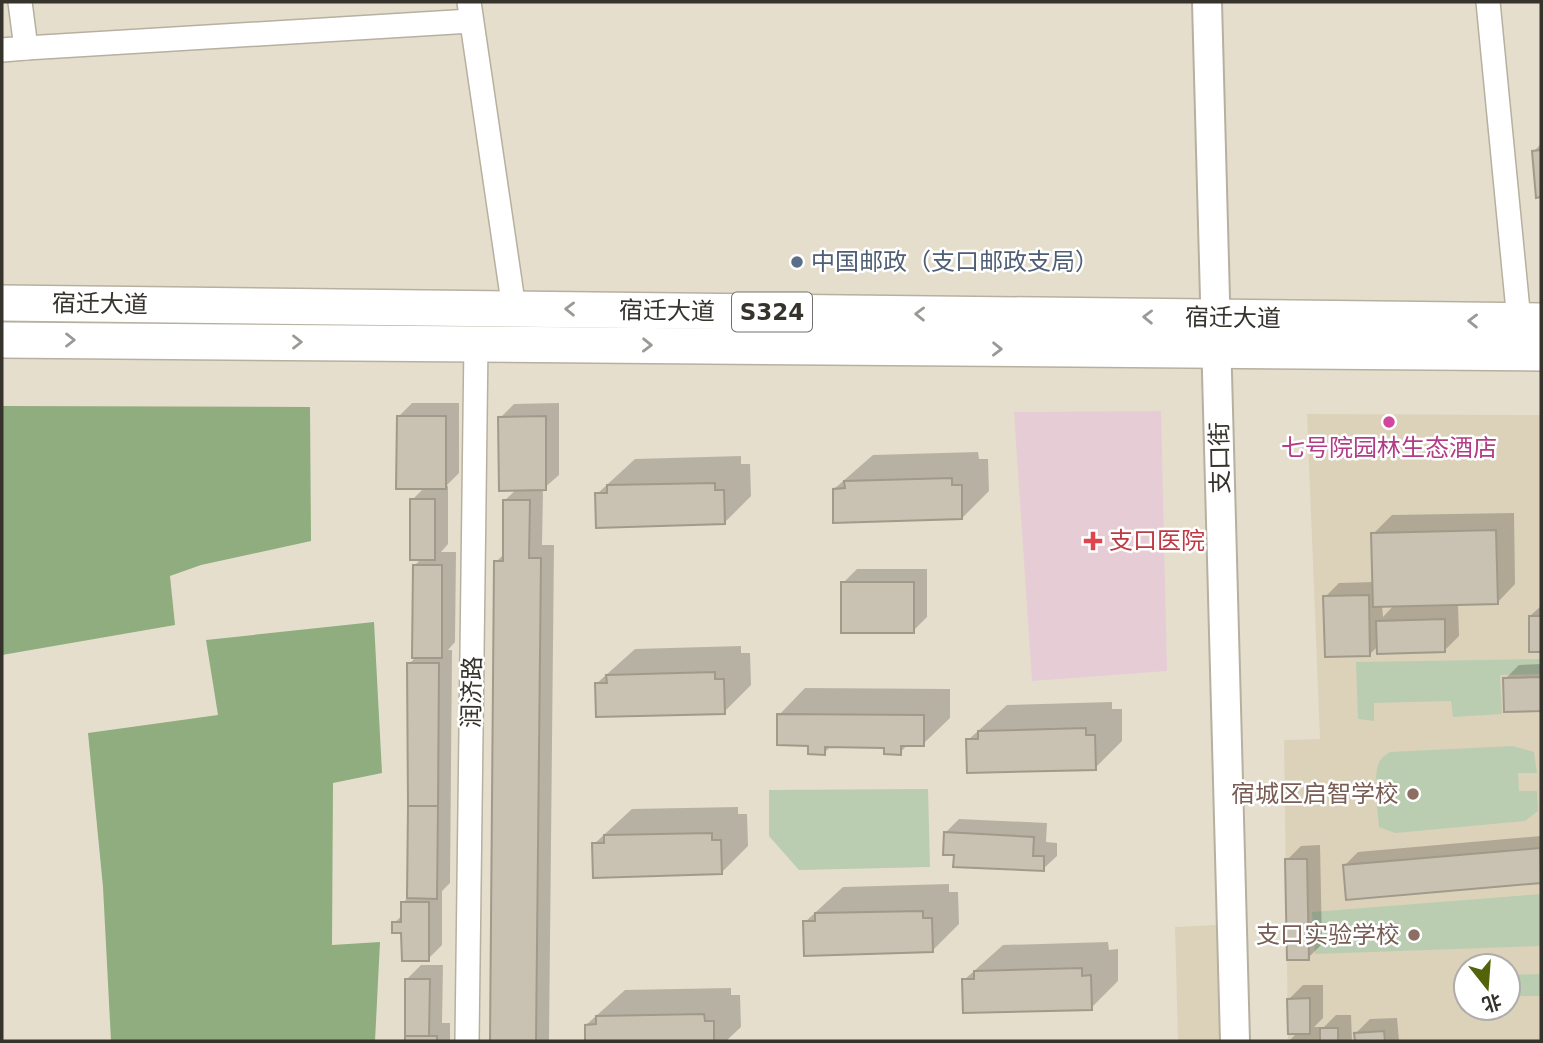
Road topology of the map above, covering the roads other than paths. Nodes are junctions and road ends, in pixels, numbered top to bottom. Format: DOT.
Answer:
graph roads {
  1 [pos="20,2"];
  2 [pos="1207,2"];
  3 [pos="1488,2"];
  4 [pos="470,11"];
  5 [pos="26,48"];
  6 [pos="2,50"];
  7 [pos="2,303"];
  8 [pos="514,309"];
  9 [pos="1530,321"];
  10 [pos="1217,334"];
  11 [pos="2,340"];
  12 [pos="476,343"];
  13 [pos="1541,353"];
  14 [pos="467,1041"];
  15 [pos="1235,1041"];
  1 -- 5 [label="street"];
  2 -- 10 [label="street, 支口街"];
  3 -- 9 [label="street"];
  4 -- 5 [label="street"];
  4 -- 8 [label="street"];
  5 -- 6 [label="street"];
  7 -- 8 [label="main road, 宿迁大道 / S324"];
  10 -- 8 [label="main road, 宿迁大道 / S324, one-way"];
  9 -- 10 [label="main road, 宿迁大道 / S324, one-way"];
  12 -- 10 [label="main road, 宿迁大道 / S324, one-way"];
  10 -- 13 [label="main road, 宿迁大道 / S324"];
  10 -- 15 [label="street, 支口街"];
  11 -- 12 [label="main road, 宿迁大道 / S324, one-way"];
  12 -- 14 [label="street, 润济路"];
}
